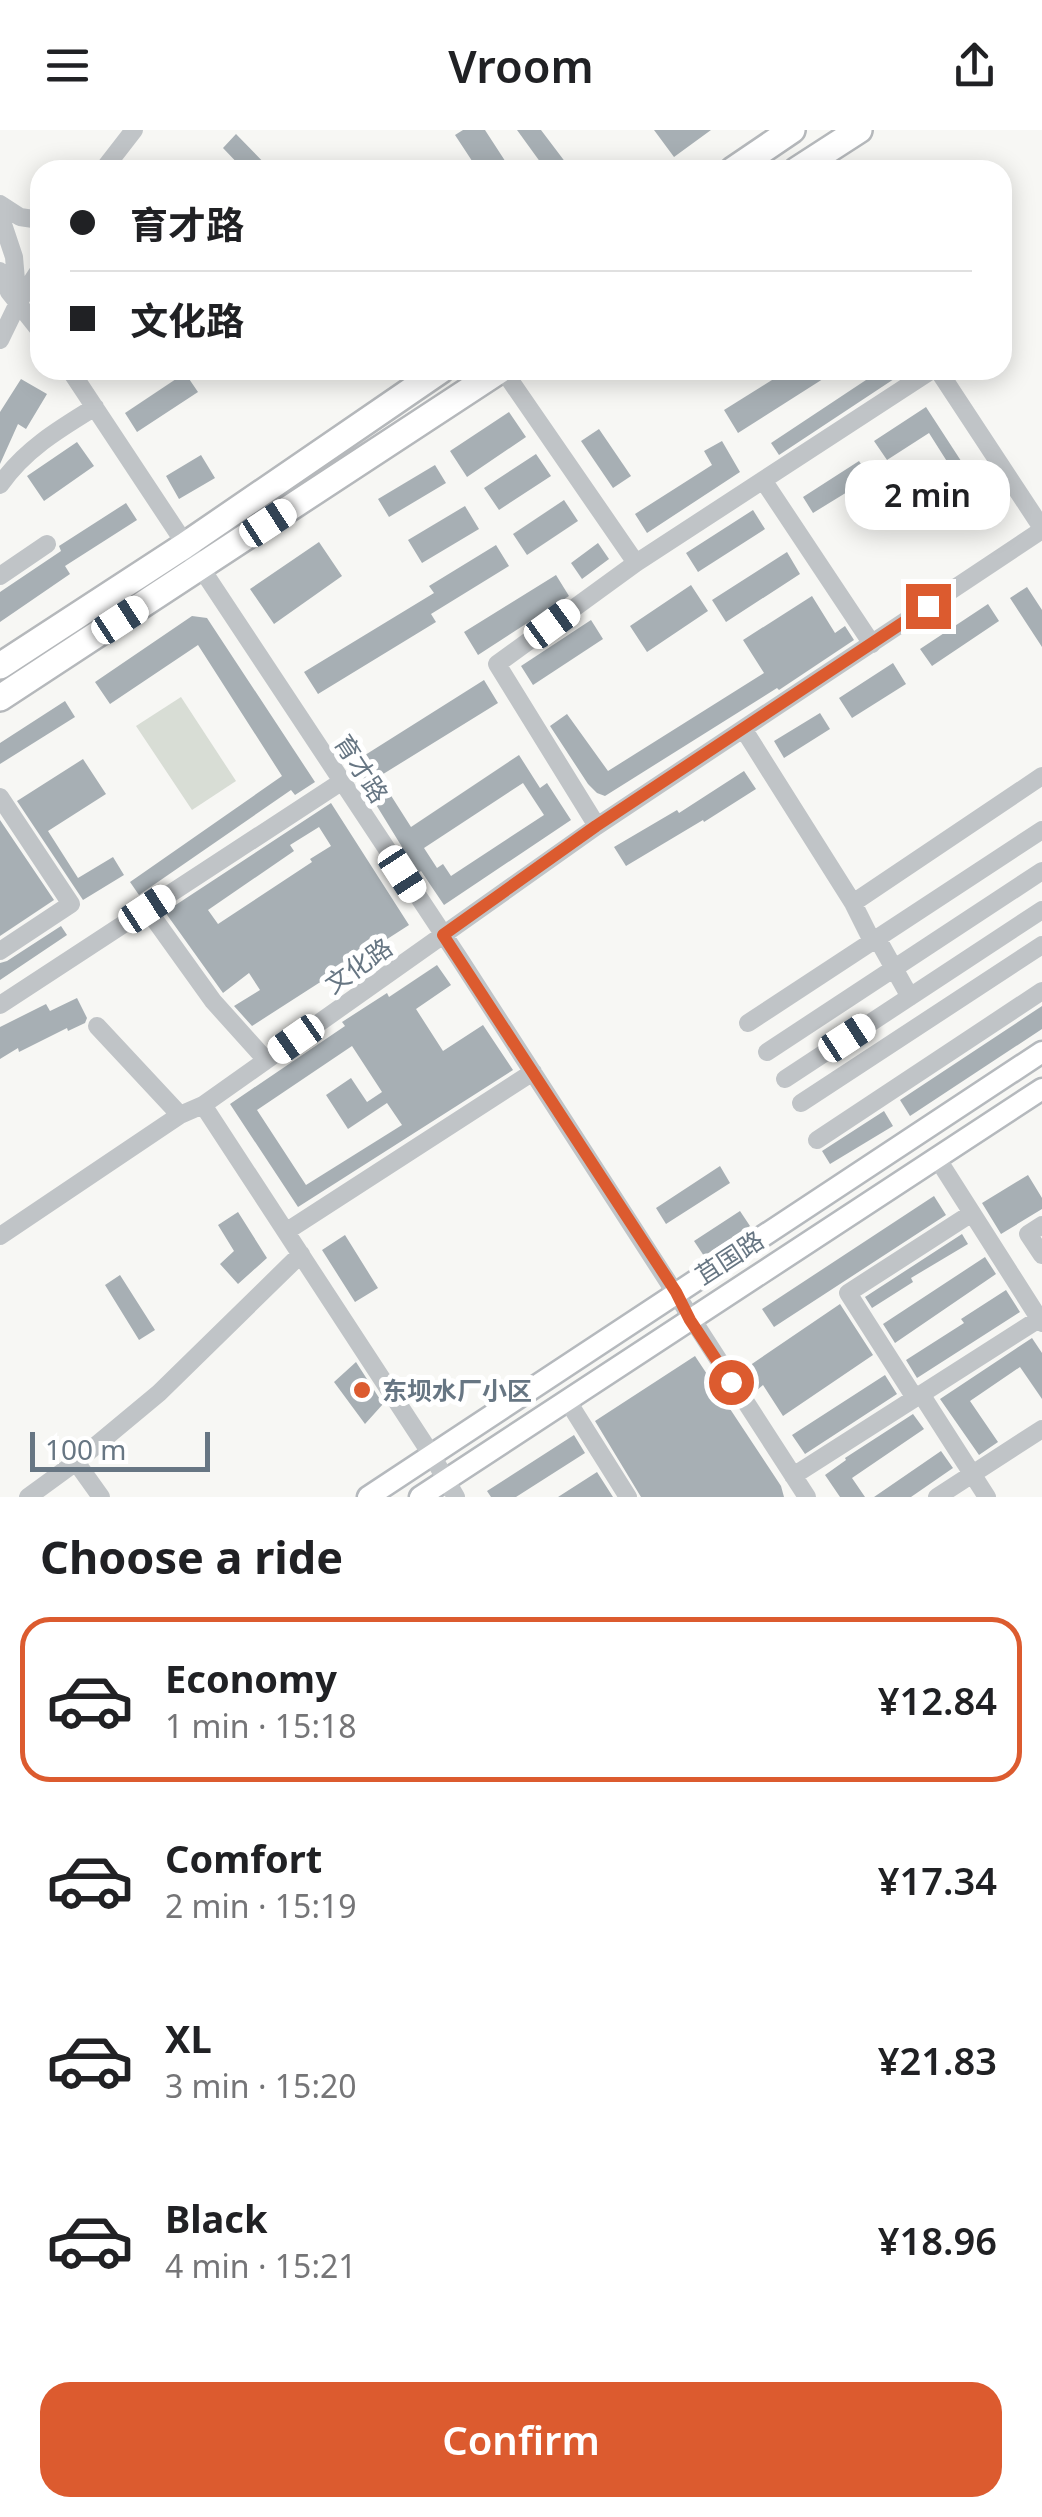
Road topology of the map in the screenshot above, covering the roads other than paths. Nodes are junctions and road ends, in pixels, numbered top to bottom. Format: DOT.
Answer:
graph roads {
  1 [pos="134,130"];
  2 [pos="858,130"];
  3 [pos="784,132"];
  4 [pos="111,160"];
  5 [pos="746,160"];
  6 [pos="798,160"];
  7 [pos="814,160"];
  8 [pos="0,204"];
  9 [pos="0,215"];
  10 [pos="30,218"];
  11 [pos="0,271"];
  12 [pos="30,284"];
  13 [pos="18,303"];
  14 [pos="30,319"];
  15 [pos="0,340"];
  16 [pos="77,380"];
  17 [pos="426,380"];
  18 [pos="487,380"];
  19 [pos="509,380"];
  20 [pos="919,380"];
  21 [pos="942,380"];
  22 [pos="95,407"];
  23 [pos="763,480"];
  24 [pos="0,485"];
  25 [pos="220,521"];
  26 [pos="1042,529"];
  27 [pos="47,544"];
  28 [pos="235,545"];
  29 [pos="184,546"];
  30 [pos="636,563"];
  31 [pos="200,568"];
  32 [pos="0,576"];
  33 [pos="136,577"];
  34 [pos="151,600"];
  35 [pos="872,644"];
  36 [pos="0,666"];
  37 [pos="0,698"];
  38 [pos="744,730"];
  39 [pos="1042,776"];
  40 [pos="342,782"];
  41 [pos="0,796"];
  42 [pos="596,826"];
  43 [pos="1042,830"];
  44 [pos="1042,871"];
  45 [pos="853,903"];
  46 [pos="147,909"];
  47 [pos="1042,910"];
  48 [pos="443,935"];
  49 [pos="874,940"];
  50 [pos="1042,945"];
  51 [pos="0,950"];
  52 [pos="894,969"];
  53 [pos="1042,991"];
  54 [pos="910,996"];
  55 [pos="0,1005"];
  56 [pos="748,1022"];
  57 [pos="97,1026"];
  58 [pos="768,1052"];
  59 [pos="1042,1052"];
  60 [pos="266,1060"];
  61 [pos="532,1072"];
  62 [pos="785,1078"];
  63 [pos="1042,1089"];
  64 [pos="801,1103"];
  65 [pos="203,1105"];
  66 [pos="180,1114"];
  67 [pos="817,1140"];
  68 [pos="937,1158"];
  69 [pos="972,1213"];
  70 [pos="1042,1225"];
  71 [pos="286,1231"];
  72 [pos="0,1236"];
  73 [pos="302,1254"];
  74 [pos="1042,1256"];
  75 [pos="676,1292"];
  76 [pos="690,1320"];
  77 [pos="1041,1320"];
  78 [pos="918,1396"];
  79 [pos="567,1400"];
  80 [pos="1042,1429"];
  81 [pos="432,1454"];
  82 [pos="76,1462"];
  83 [pos="972,1474"];
  84 [pos="793,1476"];
  85 [pos="451,1488"];
  86 [pos="28,1497"];
  87 [pos="101,1497"];
  88 [pos="368,1497"];
  89 [pos="420,1497"];
  90 [pos="628,1497"];
  91 [pos="807,1497"];
  92 [pos="936,1497"];
  93 [pos="987,1497"];
  1 -- 4 [label="street"];
  2 -- 7 [label="highway"];
  3 -- 5 [label="highway"];
  3 -- 6 [label="street"];
  8 -- 10 [label="street"];
  9 -- 13 [label="street"];
  11 -- 13 [label="street"];
  12 -- 13 [label="street"];
  13 -- 14 [label="street"];
  13 -- 15 [label="street"];
  16 -- 22 [label="street, 育才路"];
  17 -- 25 [label="highway"];
  18 -- 28 [label="highway"];
  19 -- 30 [label="street"];
  20 -- 23 [label="street"];
  21 -- 26 [label="street"];
  22 -- 24 [label="street"];
  22 -- 29 [label="street, 育才路"];
  23 -- 30 [label="street"];
  23 -- 35 [label="street"];
  25 -- 28 [label="main road"];
  25 -- 29 [label="highway"];
  26 -- 35 [label="street, 文化路"];
  27 -- 32 [label="street"];
  28 -- 31 [label="highway"];
  29 -- 31 [label="street, 育才路"];
  29 -- 33 [label="highway"];
  30 -- 42 [label="street"];
  31 -- 34 [label="highway"];
  31 -- 40 [label="street, 育才路"];
  33 -- 34 [label="main road"];
  33 -- 36 [label="highway"];
  34 -- 37 [label="highway"];
  35 -- 38 [label="street, 文化路"];
  38 -- 42 [label="street, 文化路"];
  38 -- 45 [label="street"];
  39 -- 45 [label="street"];
  40 -- 46 [label="street"];
  40 -- 48 [label="street, 育才路"];
  41 -- 51 [label="street"];
  42 -- 48 [label="street, 文化路"];
  43 -- 49 [label="street"];
  44 -- 52 [label="street"];
  45 -- 49 [label="street"];
  46 -- 55 [label="street"];
  46 -- 60 [label="street"];
  47 -- 54 [label="street"];
  48 -- 60 [label="street, 文化路"];
  48 -- 61 [label="street, 育才路"];
  49 -- 52 [label="street"];
  49 -- 56 [label="street"];
  50 -- 64 [label="street"];
  52 -- 54 [label="street"];
  52 -- 58 [label="street"];
  53 -- 67 [label="street"];
  54 -- 62 [label="street"];
  57 -- 66 [label="street"];
  59 -- 75 [label="main road, 苴国路"];
  60 -- 65 [label="street, 文化路"];
  61 -- 71 [label="street"];
  61 -- 75 [label="street, 育才路"];
  63 -- 68 [label="main road, 苴国路"];
  65 -- 66 [label="street, 文化路"];
  65 -- 71 [label="street"];
  66 -- 72 [label="street, 文化路"];
  68 -- 69 [label="street"];
  68 -- 76 [label="main road, 苴国路"];
  69 -- 77 [label="street"];
  69 -- 78 [label="street"];
  70 -- 74 [label="street"];
  71 -- 73 [label="street"];
  73 -- 81 [label="street"];
  73 -- 82 [label="street"];
  75 -- 76 [label="street, 育才路"];
  75 -- 81 [label="main road, 苴国路"];
  76 -- 79 [label="main road, 苴国路"];
  76 -- 84 [label="street, 育才路"];
  77 -- 78 [label="street"];
  78 -- 83 [label="street"];
  78 -- 84 [label="street"];
  79 -- 85 [label="main road, 苴国路"];
  79 -- 90 [label="street"];
  80 -- 83 [label="street"];
  81 -- 85 [label="street"];
  81 -- 88 [label="main road, 苴国路"];
  82 -- 86 [label="street"];
  82 -- 87 [label="street"];
  83 -- 92 [label="street"];
  83 -- 93 [label="street"];
  84 -- 91 [label="street, 育才路"];
  85 -- 89 [label="main road, 苴国路"];
}
